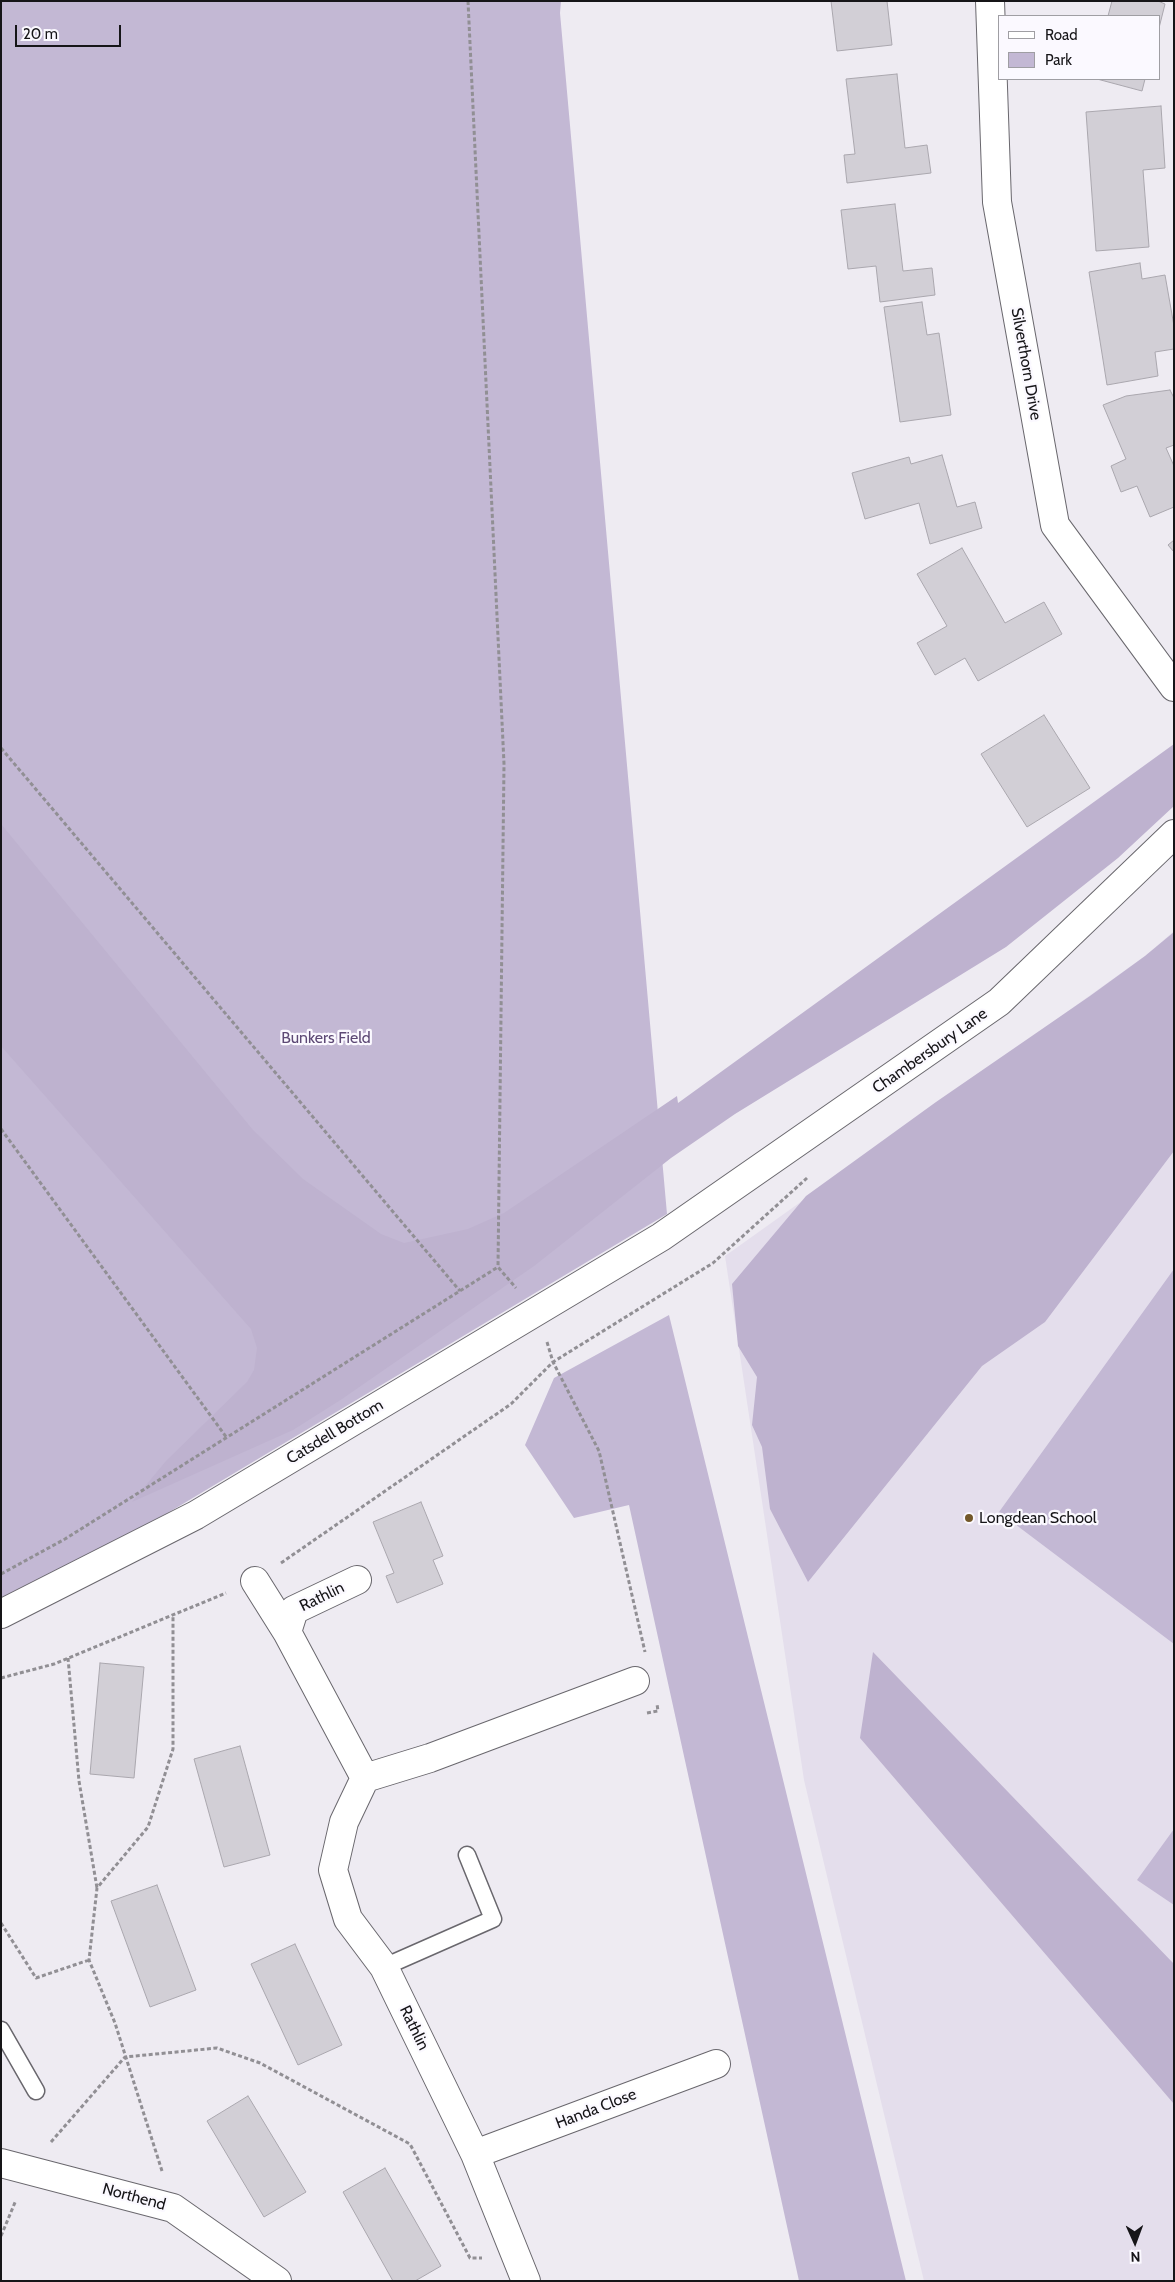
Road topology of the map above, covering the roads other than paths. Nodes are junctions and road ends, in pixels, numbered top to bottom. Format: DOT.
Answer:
graph roads {
  1 [pos="990,1"];
  2 [pos="1174,687"];
  3 [pos="1174,834"];
  4 [pos="661,1237"];
  5 [pos="357,1580"];
  6 [pos="255,1581"];
  7 [pos="1,1614"];
  8 [pos="288,1632"];
  9 [pos="635,1681"];
  10 [pos="364,1778"];
  11 [pos="467,1856"];
  12 [pos="384,1967"];
  13 [pos="1,2030"];
  14 [pos="716,2064"];
  15 [pos="36,2090"];
  16 [pos="475,2154"];
  17 [pos="1,2163"];
  18 [pos="522,2269"];
  19 [pos="278,2281"];
  1 -- 2 [label="street, Silverthorn Drive"];
  3 -- 4 [label="street, Chambersbury Lane"];
  4 -- 7 [label="street, Catsdell Bottom"];
  5 -- 8 [label="street, Rathlin"];
  6 -- 8 [label="street"];
  8 -- 10 [label="street, Rathlin"];
  9 -- 10 [label="street"];
  10 -- 12 [label="street, Rathlin"];
  11 -- 12 [label="lane"];
  12 -- 16 [label="street, Rathlin"];
  13 -- 15 [label="lane"];
  14 -- 16 [label="street, Handa Close"];
  16 -- 18 [label="street, Rathlin"];
  17 -- 19 [label="street, Northend"];
}
